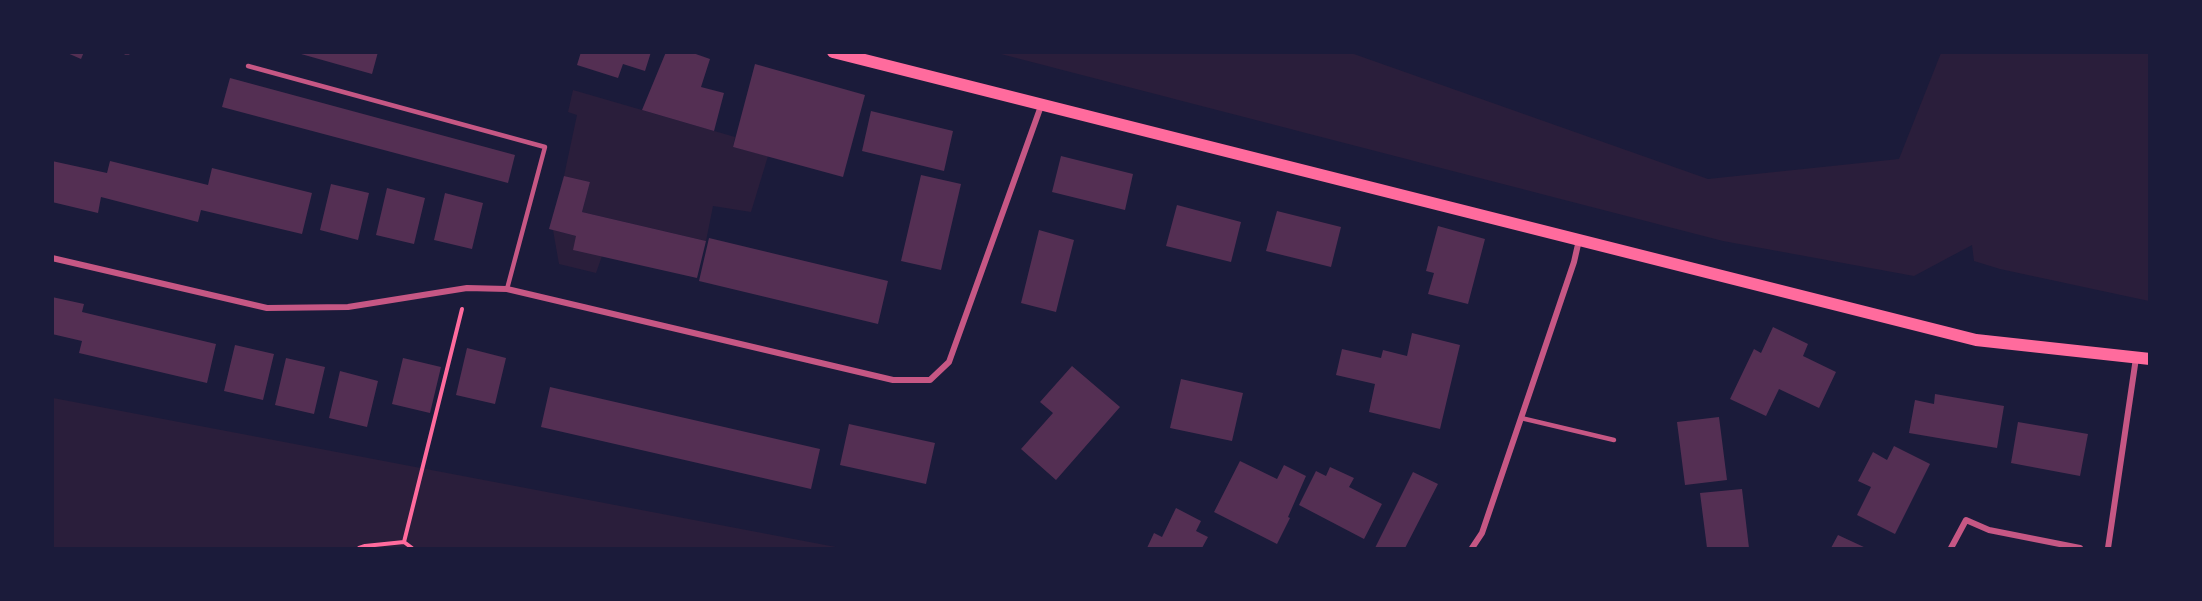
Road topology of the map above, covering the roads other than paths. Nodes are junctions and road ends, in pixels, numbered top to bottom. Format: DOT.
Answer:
graph roads {
  1 [pos="833,52"];
  2 [pos="248,66"];
  3 [pos="1041,106"];
  4 [pos="1579,240"];
  5 [pos="52,258"];
  6 [pos="507,289"];
  7 [pos="2136,358"];
  8 [pos="2150,359"];
  9 [pos="1521,418"];
  10 [pos="1614,440"];
  11 [pos="1472,549"];
  12 [pos="1951,549"];
  13 [pos="2080,549"];
  14 [pos="2108,549"];
  1 -- 3 [label="main road"];
  2 -- 6 [label="lane"];
  3 -- 4 [label="main road"];
  3 -- 6 [label="street"];
  4 -- 7 [label="main road"];
  4 -- 9 [label="street"];
  5 -- 6 [label="street"];
  7 -- 8 [label="main road"];
  7 -- 14 [label="street"];
  9 -- 10 [label="lane"];
  9 -- 11 [label="street"];
  12 -- 13 [label="street"];
}
